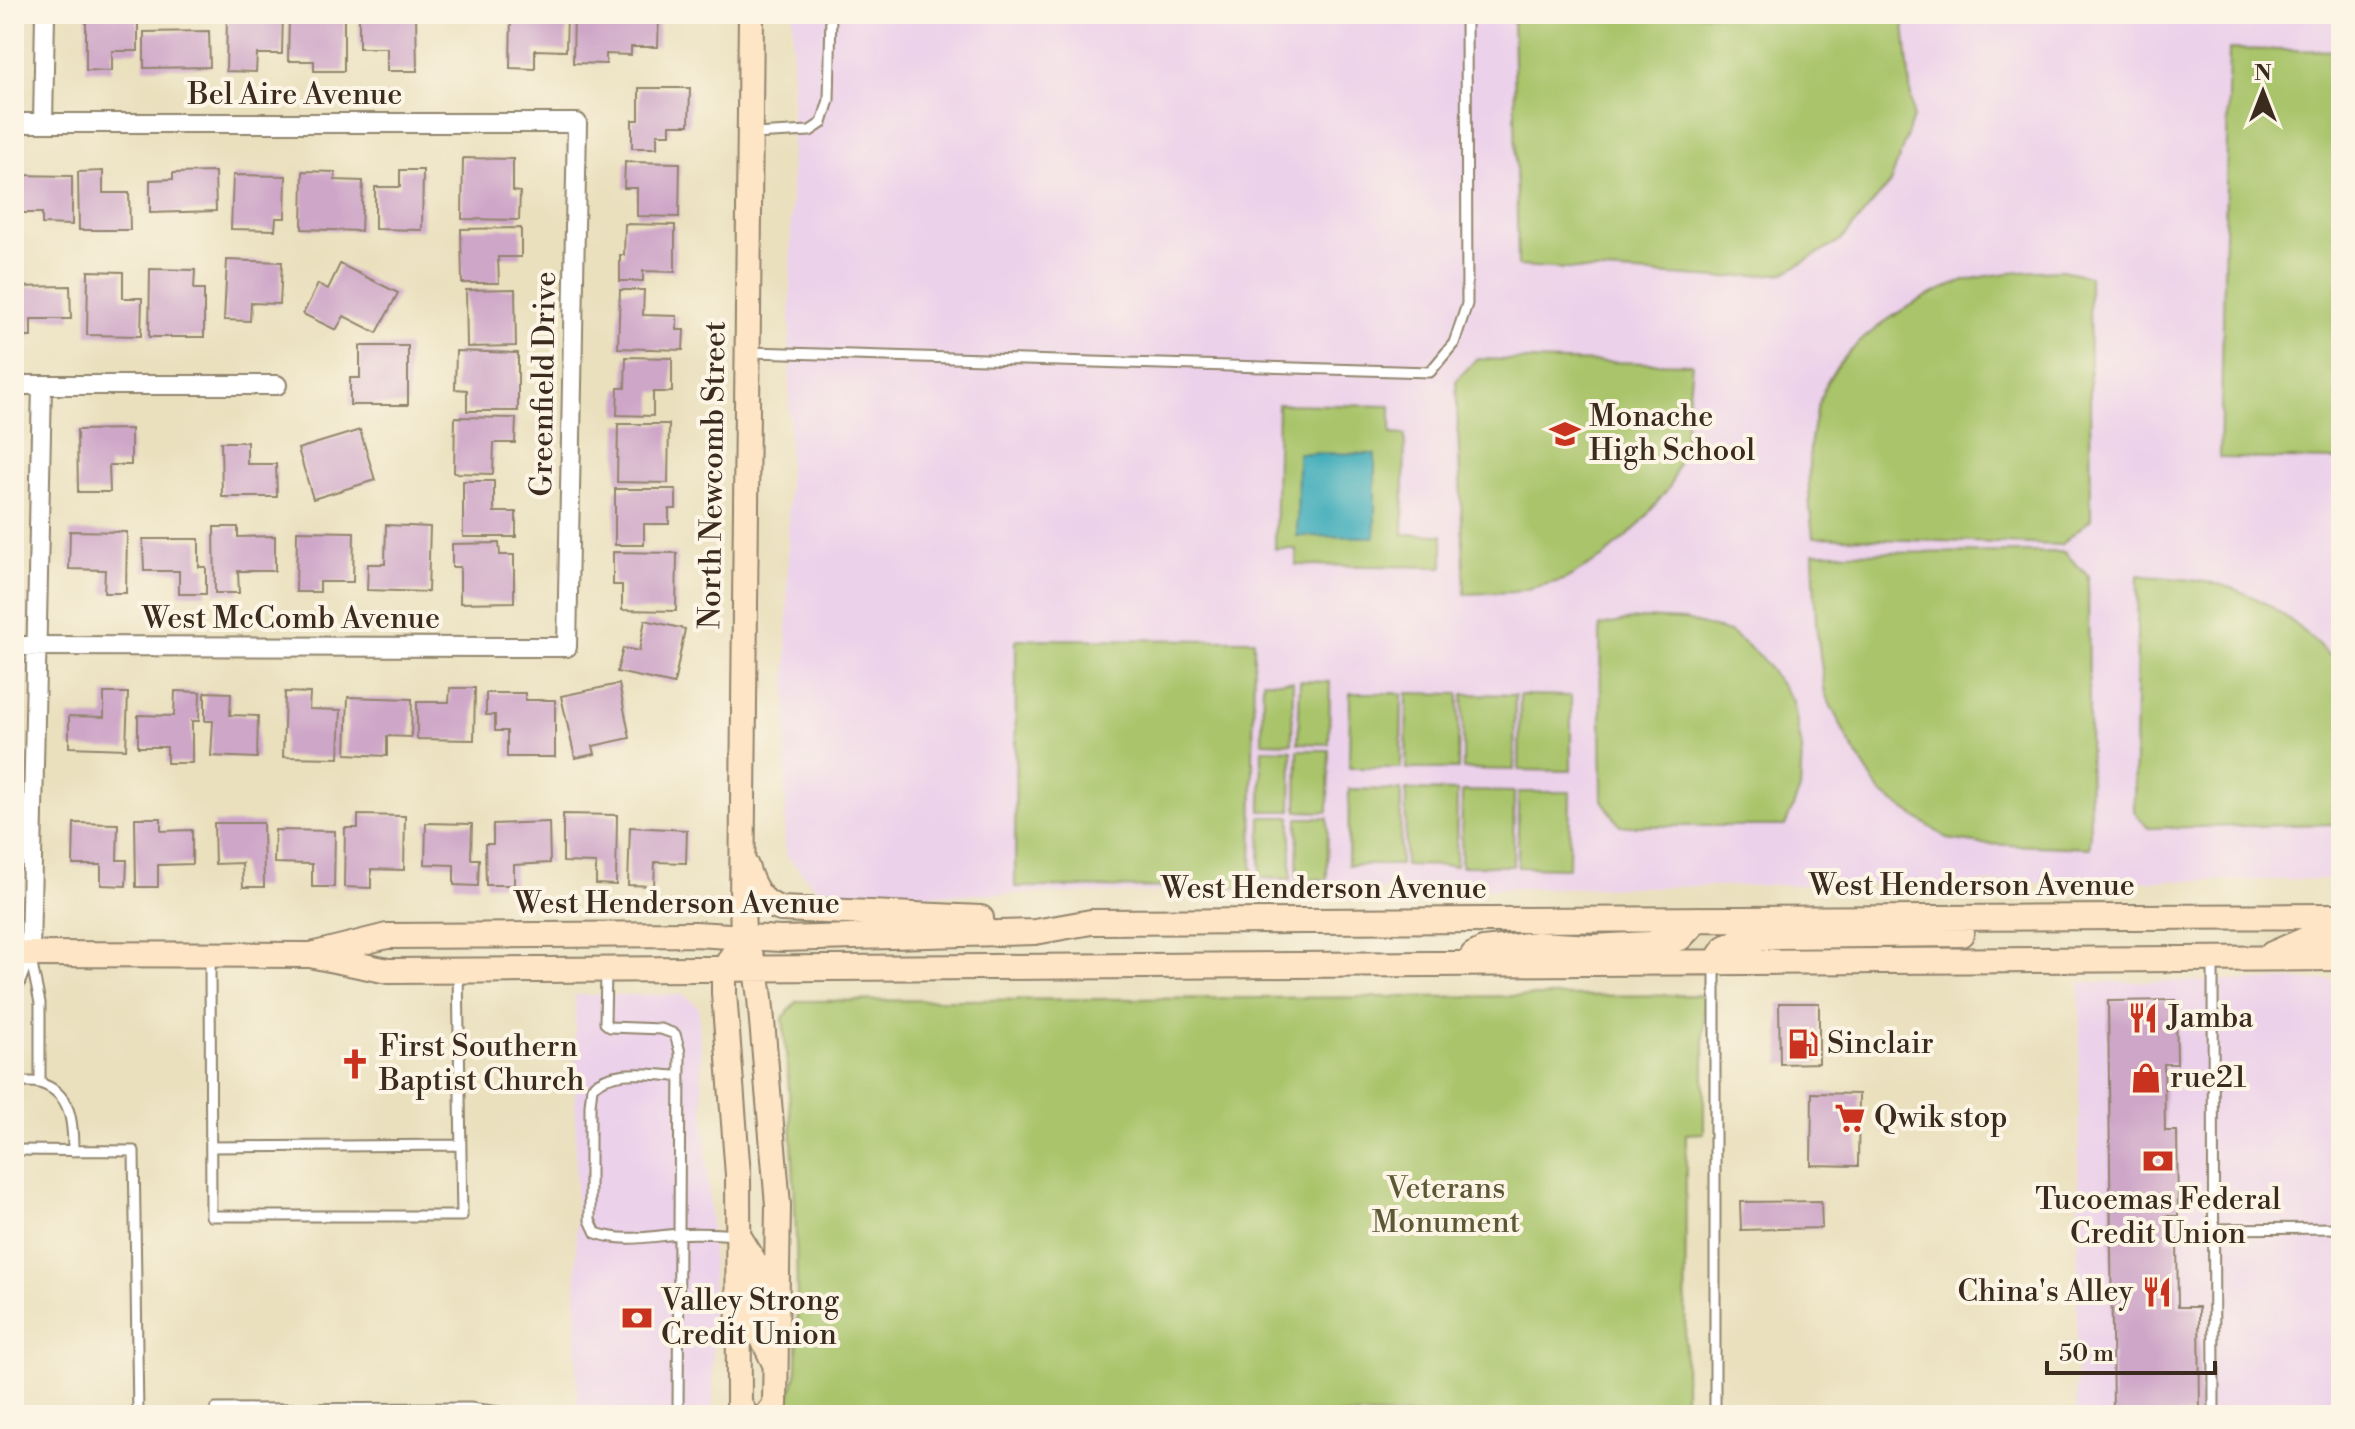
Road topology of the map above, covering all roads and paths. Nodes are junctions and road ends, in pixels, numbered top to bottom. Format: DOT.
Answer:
graph roads {
  1 [pos="45,14"];
  2 [pos="751,14"];
  3 [pos="831,14"];
  4 [pos="1466,14"];
  5 [pos="14,123"];
  6 [pos="43,123"];
  7 [pos="577,123"];
  8 [pos="750,134"];
  9 [pos="746,351"];
  10 [pos="14,385"];
  11 [pos="42,385"];
  12 [pos="277,385"];
  13 [pos="14,646"];
  14 [pos="36,646"];
  15 [pos="567,647"];
  16 [pos="742,848"];
  17 [pos="2341,916"];
  18 [pos="2008,917"];
  19 [pos="1698,919"];
  20 [pos="1091,922"];
  21 [pos="743,936"];
  22 [pos="2341,936"];
  23 [pos="22,954"];
  24 [pos="210,954"];
  25 [pos="310,955"];
  26 [pos="2263,958"];
  27 [pos="2341,958"];
  28 [pos="2213,959"];
  29 [pos="1715,963"];
  30 [pos="1453,965"];
  31 [pos="756,969"];
  32 [pos="606,970"];
  33 [pos="724,970"];
  34 [pos="458,971"];
  35 [pos="14,998"];
  36 [pos="679,1076"];
  37 [pos="14,1082"];
  38 [pos="40,1083"];
  39 [pos="461,1145"];
  40 [pos="211,1147"];
  41 [pos="14,1150"];
  42 [pos="73,1151"];
  43 [pos="2341,1228"];
  44 [pos="2215,1229"];
  45 [pos="678,1234"];
  46 [pos="738,1235"];
  47 [pos="776,1368"];
  48 [pos="138,1415"];
  49 [pos="217,1415"];
  50 [pos="522,1415"];
  51 [pos="678,1415"];
  52 [pos="746,1415"];
  53 [pos="767,1415"];
  54 [pos="1715,1415"];
  55 [pos="2214,1415"];
  1 -- 6 [label="street"];
  2 -- 8 [label="main road, North Newcomb Street"];
  3 -- 8 [label="lane"];
  4 -- 9 [label="lane"];
  5 -- 6 [label="street, Bel Aire Avenue"];
  6 -- 7 [label="street, Bel Aire Avenue"];
  7 -- 15 [label="street, Greenfield Drive"];
  8 -- 9 [label="main road, North Newcomb Street"];
  9 -- 16 [label="main road, North Newcomb Street"];
  10 -- 11 [label="street"];
  11 -- 12 [label="street"];
  11 -- 14 [label="street"];
  13 -- 14 [label="street, West McComb Avenue"];
  14 -- 15 [label="street, West McComb Avenue"];
  14 -- 23 [label="street"];
  16 -- 20 [label="main road"];
  16 -- 21 [label="main road, North Newcomb Street"];
  17 -- 18 [label="main road, West Henderson Avenue"];
  18 -- 19 [label="main road, West Henderson Avenue"];
  18 -- 29 [label="main road"];
  19 -- 20 [label="main road, West Henderson Avenue"];
  19 -- 30 [label="main road"];
  20 -- 21 [label="main road, West Henderson Avenue"];
  21 -- 25 [label="main road, West Henderson Avenue"];
  21 -- 31 [label="main road, North Newcomb Street"];
  21 -- 33 [label="main road, North Newcomb Street"];
  22 -- 26 [label="main road"];
  23 -- 24 [label="main road, West Henderson Avenue"];
  23 -- 35 [label="lane"];
  23 -- 38 [label="lane"];
  24 -- 25 [label="main road, West Henderson Avenue"];
  24 -- 40 [label="lane"];
  25 -- 34 [label="main road, West Henderson Avenue"];
  26 -- 27 [label="main road, West Henderson Avenue"];
  26 -- 28 [label="main road, West Henderson Avenue"];
  28 -- 29 [label="main road, West Henderson Avenue"];
  28 -- 44 [label="lane"];
  29 -- 30 [label="main road, West Henderson Avenue"];
  29 -- 54 [label="lane"];
  30 -- 31 [label="main road, West Henderson Avenue"];
  31 -- 33 [label="main road, West Henderson Avenue"];
  31 -- 47 [label="main road, North Newcomb Street"];
  32 -- 33 [label="main road, West Henderson Avenue"];
  32 -- 34 [label="main road, West Henderson Avenue"];
  32 -- 36 [label="lane"];
  33 -- 46 [label="main road"];
  34 -- 39 [label="lane"];
  36 -- 45 [label="lane"];
  36 -- 45 [label="lane"];
  37 -- 38 [label="lane"];
  38 -- 42 [label="lane"];
  39 -- 40 [label="lane"];
  39 -- 40 [label="lane"];
  41 -- 42 [label="lane"];
  42 -- 48 [label="lane"];
  43 -- 44 [label="lane"];
  44 -- 55 [label="lane"];
  45 -- 46 [label="lane"];
  45 -- 51 [label="lane"];
  46 -- 47 [label="main road"];
  46 -- 52 [label="main road"];
  47 -- 53 [label="main road, North Newcomb Street"];
  49 -- 50 [label="lane"];
}
